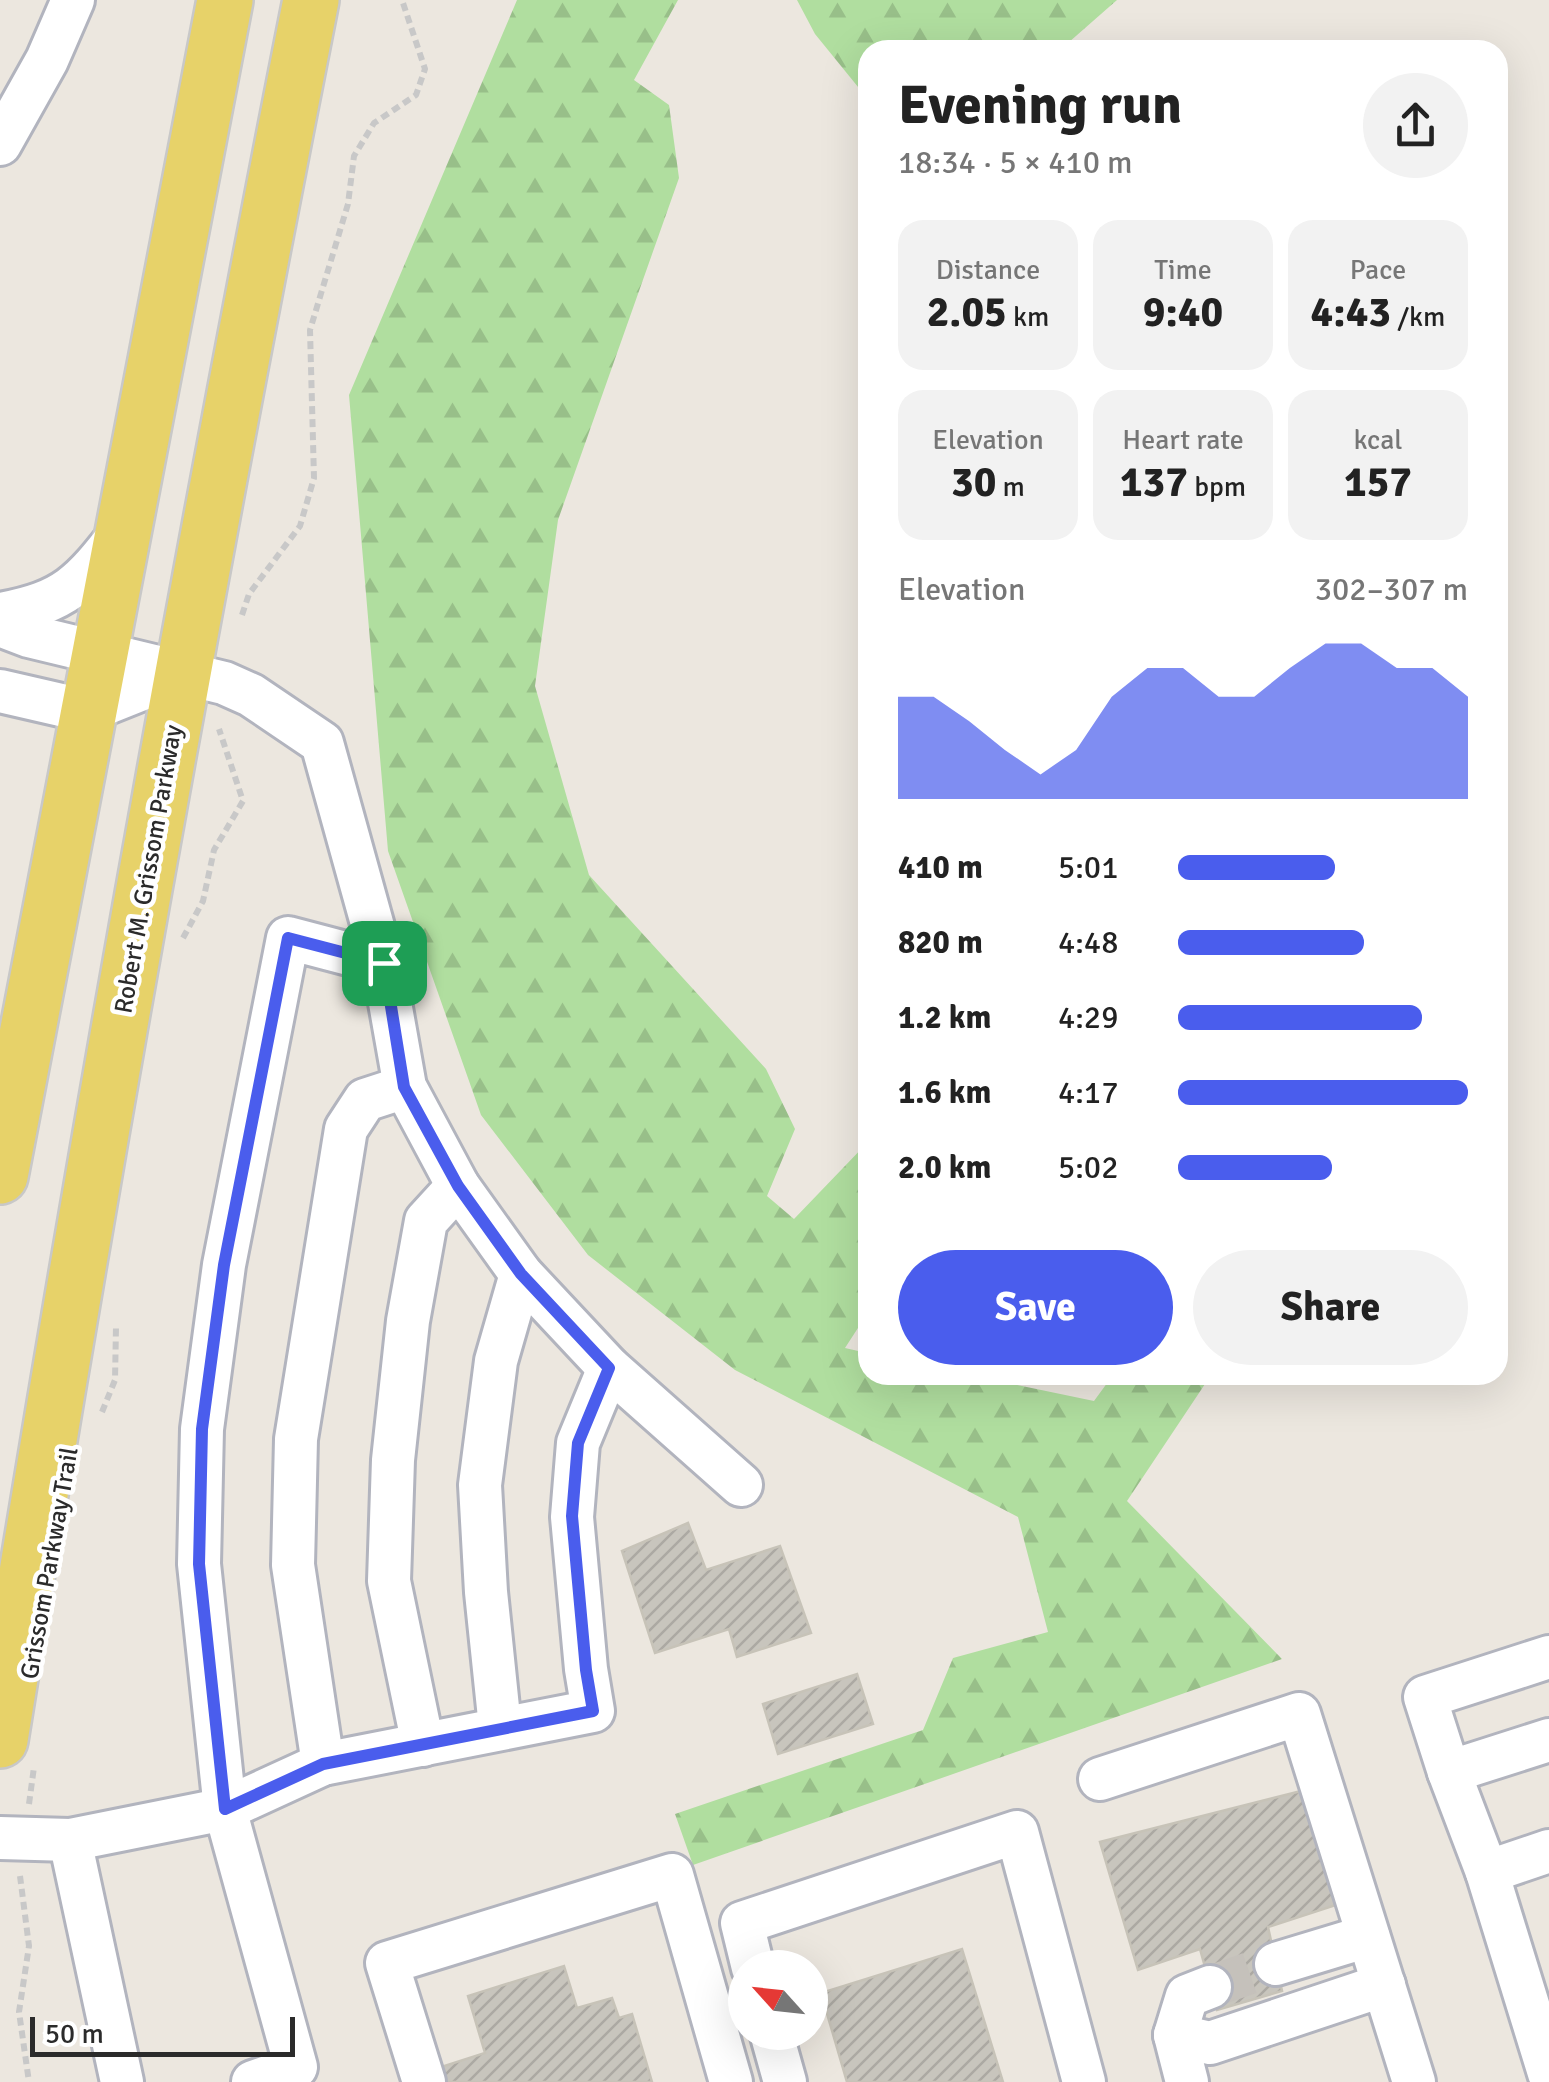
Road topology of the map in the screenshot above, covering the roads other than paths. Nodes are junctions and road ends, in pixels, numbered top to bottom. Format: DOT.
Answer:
graph roads {
  1 [pos="73,0"];
  2 [pos="225,0"];
  3 [pos="311,0"];
  4 [pos="0,144"];
  5 [pos="122,532"];
  6 [pos="0,614"];
  7 [pos="0,625"];
  8 [pos="100,652"];
  9 [pos="203,678"];
  10 [pos="0,691"];
  11 [pos="87,710"];
  12 [pos="384,963"];
  13 [pos="404,1087"];
  14 [pos="0,1176"];
  15 [pos="458,1186"];
  16 [pos="521,1274"];
  17 [pos="609,1368"];
  18 [pos="740,1485"];
  19 [pos="1549,1657"];
  20 [pos="500,1727"];
  21 [pos="1549,1740"];
  22 [pos="423,1745"];
  23 [pos="18,1747"];
  24 [pos="323,1764"];
  25 [pos="1449,1772"];
  26 [pos="1100,1779"];
  27 [pos="225,1809"];
  28 [pos="12,1839"];
  29 [pos="70,1840"];
  30 [pos="1549,1851"];
  31 [pos="1487,1872"];
  32 [pos="1368,1936"];
  33 [pos="749,1950"];
  34 [pos="1276,1964"];
  35 [pos="1384,1985"];
  36 [pos="1210,1986"];
  37 [pos="1175,2035"];
  38 [pos="776,2050"];
  39 [pos="1549,2073"];
  40 [pos="122,2082"];
  41 [pos="253,2082"];
  42 [pos="424,2082"];
  43 [pos="730,2082"];
  44 [pos="785,2082"];
  45 [pos="1084,2082"];
  46 [pos="1187,2082"];
  47 [pos="1414,2082"];
  1 -- 4 [label="street"];
  2 -- 5 [label="main road"];
  3 -- 9 [label="main road, Robert M. Grissom Parkway"];
  5 -- 6 [label="street"];
  5 -- 8 [label="main road"];
  7 -- 8 [label="street"];
  8 -- 9 [label="street"];
  8 -- 11 [label="main road"];
  9 -- 11 [label="street"];
  9 -- 12 [label="street"];
  9 -- 23 [label="main road, Robert M. Grissom Parkway"];
  10 -- 11 [label="street"];
  11 -- 14 [label="main road"];
  12 -- 13 [label="street"];
  12 -- 27 [label="street"];
  13 -- 15 [label="street"];
  13 -- 24 [label="street"];
  15 -- 16 [label="street"];
  15 -- 22 [label="street"];
  16 -- 17 [label="street"];
  16 -- 20 [label="street"];
  17 -- 18 [label="street"];
  17 -- 20 [label="street"];
  19 -- 25 [label="street"];
  20 -- 22 [label="street"];
  21 -- 25 [label="street"];
  22 -- 24 [label="street"];
  24 -- 27 [label="street"];
  25 -- 31 [label="street"];
  26 -- 32 [label="street"];
  27 -- 29 [label="street"];
  27 -- 41 [label="street"];
  28 -- 29 [label="street"];
  29 -- 40 [label="street"];
  30 -- 31 [label="street"];
  31 -- 39 [label="street"];
  32 -- 34 [label="street"];
  32 -- 35 [label="street"];
  33 -- 45 [label="street"];
  35 -- 37 [label="street"];
  35 -- 47 [label="street"];
  36 -- 37 [label="street"];
  37 -- 46 [label="street"];
  38 -- 44 [label="street"];
  42 -- 43 [label="street"];
}
